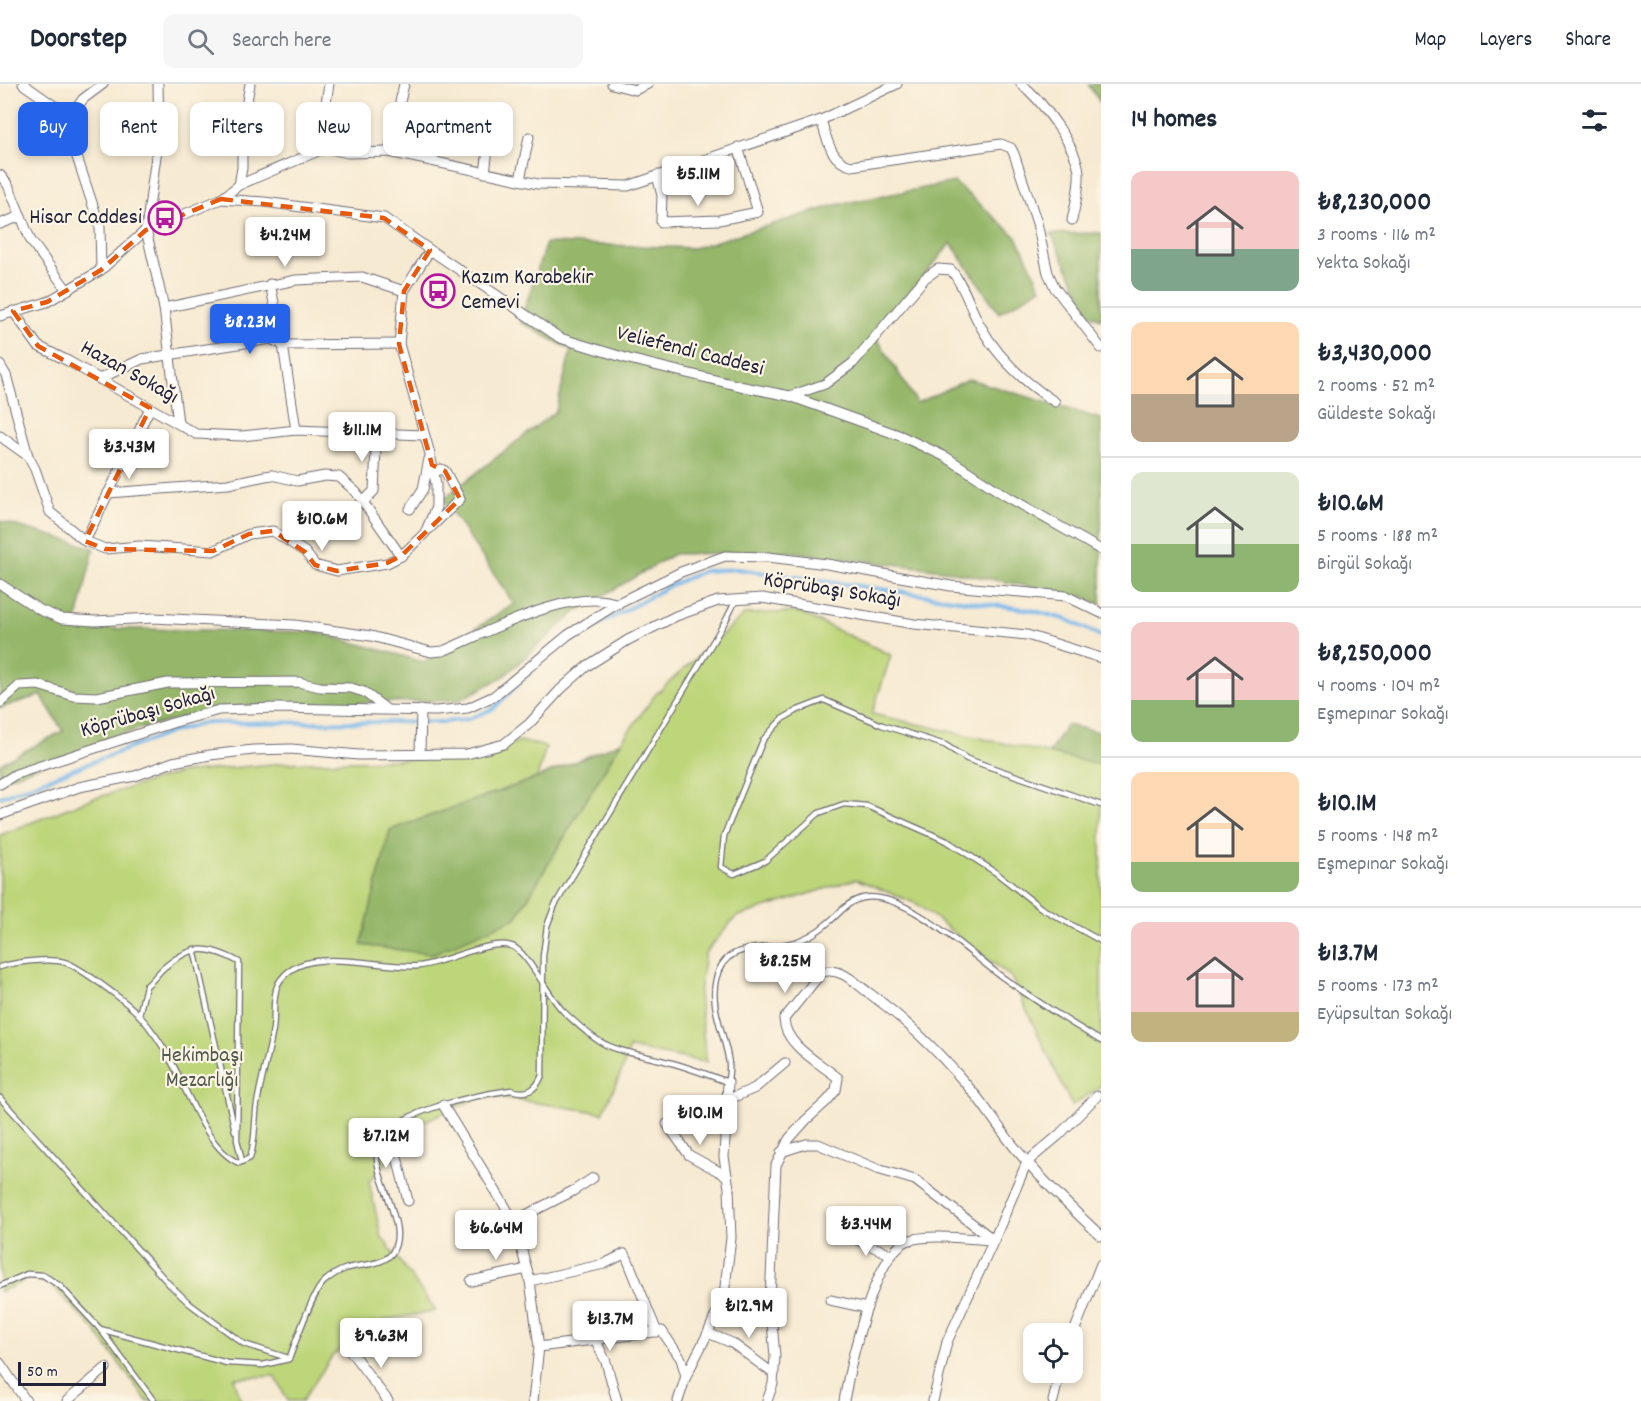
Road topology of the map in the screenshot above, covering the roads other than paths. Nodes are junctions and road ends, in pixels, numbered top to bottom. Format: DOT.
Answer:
graph roads {
  1 [pos="23,84"];
  2 [pos="103,84"];
  3 [pos="158,84"];
  4 [pos="250,84"];
  5 [pos="329,84"];
  6 [pos="404,84"];
  7 [pos="612,84"];
  8 [pos="648,84"];
  9 [pos="897,84"];
  10 [pos="1022,84"];
  11 [pos="49,102"];
  12 [pos="81,102"];
  13 [pos="326,102"];
  14 [pos="400,102"];
  15 [pos="821,120"];
  16 [pos="529,137"];
  17 [pos="738,147"];
  18 [pos="77,156"];
  19 [pos="306,156"];
  20 [pos="407,156"];
  21 [pos="488,156"];
  22 [pos="486,173"];
  23 [pos="0,175"];
  24 [pos="657,175"];
  25 [pos="520,180"];
  26 [pos="239,185"];
  27 [pos="221,199"];
  28 [pos="21,216"];
  29 [pos="1072,220"];
  30 [pos="0,224"];
  31 [pos="146,230"];
  32 [pos="430,250"];
  33 [pos="101,270"];
  34 [pos="270,284"];
  35 [pos="67,290"];
  36 [pos="404,291"];
  37 [pos="164,308"];
  38 [pos="13,311"];
  39 [pos="0,316"];
  40 [pos="399,344"];
  41 [pos="283,345"];
  42 [pos="1101,348"];
  43 [pos="169,355"];
  44 [pos="0,365"];
  45 [pos="99,379"];
  46 [pos="790,396"];
  47 [pos="1055,402"];
  48 [pos="150,408"];
  49 [pos="178,423"];
  50 [pos="296,430"];
  51 [pos="379,433"];
  52 [pos="423,435"];
  53 [pos="0,436"];
  54 [pos="430,454"];
  55 [pos="28,456"];
  56 [pos="434,472"];
  57 [pos="108,493"];
  58 [pos="363,502"];
  59 [pos="410,509"];
  60 [pos="425,533"];
  61 [pos="85,541"];
  62 [pos="1101,550"];
  63 [pos="401,556"];
  64 [pos="0,584"];
  65 [pos="736,598"];
  66 [pos="618,604"];
  67 [pos="1101,614"];
  68 [pos="1101,658"];
  69 [pos="0,703"];
  70 [pos="386,709"];
  71 [pos="421,714"];
  72 [pos="420,754"];
  73 [pos="0,784"];
  74 [pos="1101,805"];
  75 [pos="0,815"];
  76 [pos="1101,941"];
  77 [pos="194,949"];
  78 [pos="0,967"];
  79 [pos="543,985"];
  80 [pos="139,1014"];
  81 [pos="1101,1041"];
  82 [pos="785,1063"];
  83 [pos="728,1082"];
  84 [pos="1097,1096"];
  85 [pos="0,1098"];
  86 [pos="727,1100"];
  87 [pos="443,1105"];
  88 [pos="667,1124"];
  89 [pos="387,1130"];
  90 [pos="237,1140"];
  91 [pos="781,1152"];
  92 [pos="242,1161"];
  93 [pos="1027,1162"];
  94 [pos="727,1176"];
  95 [pos="593,1178"];
  96 [pos="408,1201"];
  97 [pos="514,1221"];
  98 [pos="848,1236"];
  99 [pos="1101,1236"];
  100 [pos="994,1240"];
  101 [pos="892,1255"];
  102 [pos="1101,1263"];
  103 [pos="527,1269"];
  104 [pos="471,1281"];
  105 [pos="530,1281"];
  106 [pos="0,1286"];
  107 [pos="830,1300"];
  108 [pos="867,1308"];
  109 [pos="1077,1323"];
  110 [pos="100,1329"];
  111 [pos="657,1332"];
  112 [pos="708,1333"];
  113 [pos="596,1341"];
  114 [pos="539,1347"];
  115 [pos="352,1353"];
  116 [pos="289,1359"];
  117 [pos="0,1363"];
  118 [pos="106,1368"];
  119 [pos="774,1374"];
  120 [pos="686,1376"];
  121 [pos="1057,1383"];
  122 [pos="26,1401"];
  123 [pos="67,1401"];
  124 [pos="154,1401"];
  125 [pos="388,1401"];
  126 [pos="533,1401"];
  127 [pos="617,1401"];
  128 [pos="678,1401"];
  129 [pos="767,1401"];
  130 [pos="844,1401"];
  131 [pos="933,1401"];
  132 [pos="1053,1401"];
  1 -- 11 [label="street"];
  2 -- 12 [label="street"];
  3 -- 31 [label="street"];
  4 -- 26 [label="street"];
  5 -- 13 [label="street"];
  6 -- 14 [label="street"];
  7 -- 8 [label="street"];
  9 -- 15 [label="street"];
  10 -- 29 [label="street"];
  15 -- 17 [label="street"];
  15 -- 42 [label="street"];
  16 -- 25 [label="street"];
  17 -- 24 [label="street"];
  17 -- 24 [label="street"];
  18 -- 33 [label="street"];
  19 -- 26 [label="street"];
  20 -- 22 [label="street"];
  21 -- 22 [label="street"];
  22 -- 25 [label="street"];
  23 -- 28 [label="street"];
  24 -- 25 [label="street"];
  26 -- 27 [label="street"];
  27 -- 31 [label="street"];
  27 -- 32 [label="street, Veliefendi Caddesi"];
  28 -- 30 [label="street"];
  28 -- 35 [label="street"];
  31 -- 33 [label="street"];
  31 -- 37 [label="street"];
  32 -- 36 [label="street"];
  32 -- 46 [label="street, Veliefendi Caddesi"];
  33 -- 35 [label="street"];
  34 -- 36 [label="street"];
  34 -- 37 [label="street"];
  34 -- 41 [label="street"];
  35 -- 38 [label="street"];
  36 -- 40 [label="street"];
  37 -- 43 [label="street"];
  38 -- 39 [label="street"];
  38 -- 45 [label="street, Hazan Sokağı"];
  40 -- 41 [label="street"];
  40 -- 52 [label="street"];
  41 -- 43 [label="street"];
  41 -- 50 [label="street"];
  43 -- 45 [label="street"];
  43 -- 49 [label="street"];
  44 -- 55 [label="street"];
  45 -- 48 [label="street, Hazan Sokağı"];
  46 -- 47 [label="street, Veliefendi Caddesi"];
  46 -- 62 [label="street, Veliefendi Caddesi"];
  48 -- 49 [label="street, Hazan Sokağı"];
  48 -- 57 [label="street"];
  49 -- 50 [label="street, Hazan Sokağı"];
  50 -- 51 [label="street, Hazan Sokağı"];
  51 -- 52 [label="street, Hazan Sokağı"];
  51 -- 58 [label="street"];
  52 -- 54 [label="street"];
  53 -- 55 [label="street"];
  54 -- 56 [label="street"];
  54 -- 59 [label="street"];
  55 -- 61 [label="street"];
  56 -- 60 [label="street"];
  56 -- 60 [label="street"];
  57 -- 58 [label="street"];
  57 -- 61 [label="street"];
  58 -- 63 [label="street"];
  60 -- 63 [label="street"];
  61 -- 63 [label="street"];
  64 -- 66 [label="street"];
  65 -- 68 [label="street, Köprübaşı Sokağı"];
  65 -- 72 [label="street, Köprübaşı Sokağı"];
  65 -- 79 [label="lane"];
  66 -- 67 [label="street, Köprübaşı Sokağı"];
  66 -- 71 [label="street, Köprübaşı Sokağı"];
  69 -- 70 [label="street"];
  70 -- 71 [label="street, Köprübaşı Sokağı"];
  70 -- 73 [label="street, Köprübaşı Sokağı"];
  71 -- 72 [label="street"];
  72 -- 75 [label="street, Köprübaşı Sokağı"];
  74 -- 76 [label="lane"];
  77 -- 80 [label="lane"];
  77 -- 90 [label="lane"];
  77 -- 90 [label="lane"];
  78 -- 80 [label="lane"];
  79 -- 83 [label="lane"];
  79 -- 87 [label="lane"];
  79 -- 92 [label="lane"];
  80 -- 92 [label="lane"];
  81 -- 83 [label="lane"];
  82 -- 86 [label="street"];
  83 -- 86 [label="street"];
  84 -- 93 [label="street"];
  85 -- 116 [label="lane"];
  86 -- 94 [label="street"];
  87 -- 89 [label="lane"];
  87 -- 97 [label="street"];
  88 -- 94 [label="street"];
  89 -- 96 [label="street"];
  89 -- 116 [label="lane"];
  90 -- 92 [label="lane"];
  91 -- 93 [label="street"];
  91 -- 100 [label="street"];
  91 -- 119 [label="street"];
  93 -- 99 [label="street"];
  93 -- 100 [label="street"];
  94 -- 112 [label="street"];
  95 -- 97 [label="street"];
  97 -- 103 [label="street"];
  98 -- 101 [label="street"];
  100 -- 101 [label="street"];
  100 -- 131 [label="street"];
  101 -- 108 [label="street"];
  102 -- 109 [label="street"];
  103 -- 104 [label="street"];
  103 -- 105 [label="street"];
  105 -- 111 [label="street"];
  105 -- 114 [label="street"];
  106 -- 110 [label="lane"];
  107 -- 108 [label="street"];
  108 -- 130 [label="street"];
  110 -- 116 [label="lane"];
  110 -- 124 [label="lane"];
  111 -- 113 [label="street"];
  111 -- 120 [label="street"];
  112 -- 119 [label="street"];
  112 -- 120 [label="street"];
  113 -- 114 [label="street"];
  113 -- 127 [label="street"];
  114 -- 126 [label="street"];
  115 -- 125 [label="street"];
  117 -- 122 [label="street"];
  118 -- 123 [label="street"];
  119 -- 129 [label="street"];
  120 -- 128 [label="street"];
  121 -- 132 [label="street"];
}
